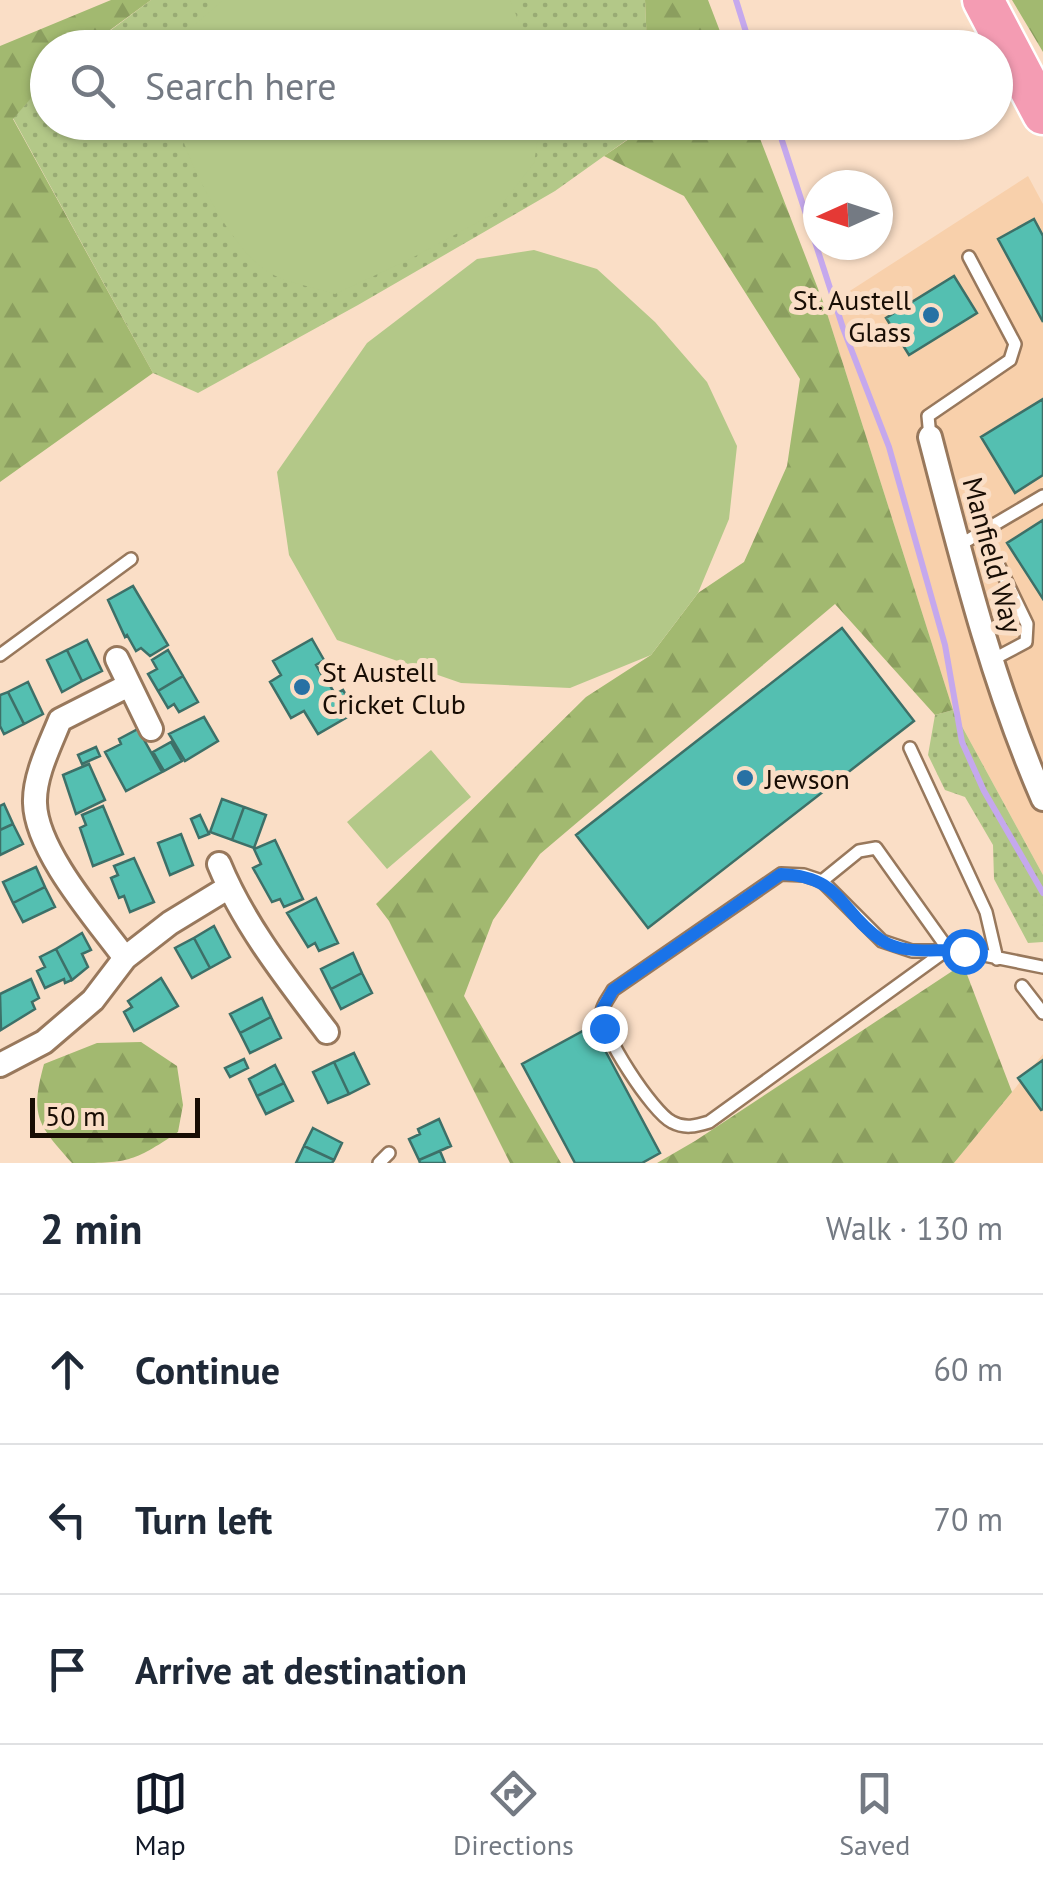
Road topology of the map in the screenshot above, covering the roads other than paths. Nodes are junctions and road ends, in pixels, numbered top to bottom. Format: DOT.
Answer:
graph roads {
  1 [pos="983,0"];
  2 [pos="999,30"];
  3 [pos="1013,56"];
  4 [pos="1042,111"];
  5 [pos="969,257"];
  6 [pos="930,437"];
  7 [pos="1043,496"];
  8 [pos="958,546"];
  9 [pos="131,559"];
  10 [pos="998,564"];
  11 [pos="0,655"];
  12 [pos="117,658"];
  13 [pos="990,661"];
  14 [pos="129,685"];
  15 [pos="151,729"];
  16 [pos="910,748"];
  17 [pos="1043,799"];
  18 [pos="219,864"];
  19 [pos="822,881"];
  20 [pos="229,888"];
  21 [pos="948,950"];
  22 [pos="124,958"];
  23 [pos="997,959"];
  24 [pos="1043,967"];
  25 [pos="1022,986"];
  26 [pos="1043,1012"];
  27 [pos="327,1032"];
  28 [pos="0,1065"];
  1 -- 2 [label="highway"];
  3 -- 4 [label="highway"];
  5 -- 6 [label="lane"];
  6 -- 8 [label="street, Manfield Way"];
  7 -- 8 [label="lane"];
  8 -- 13 [label="street, Manfield Way"];
  9 -- 11 [label="lane"];
  10 -- 13 [label="lane"];
  12 -- 14 [label="street"];
  13 -- 17 [label="street, Manfield Way"];
  14 -- 15 [label="street"];
  14 -- 22 [label="street"];
  16 -- 23 [label="lane"];
  18 -- 20 [label="street"];
  19 -- 21 [label="lane"];
  19 -- 21 [label="lane"];
  19 -- 21 [label="lane"];
  20 -- 22 [label="street"];
  20 -- 27 [label="street"];
  21 -- 23 [label="lane"];
  22 -- 28 [label="street"];
  23 -- 24 [label="lane"];
  25 -- 26 [label="lane"];
}
